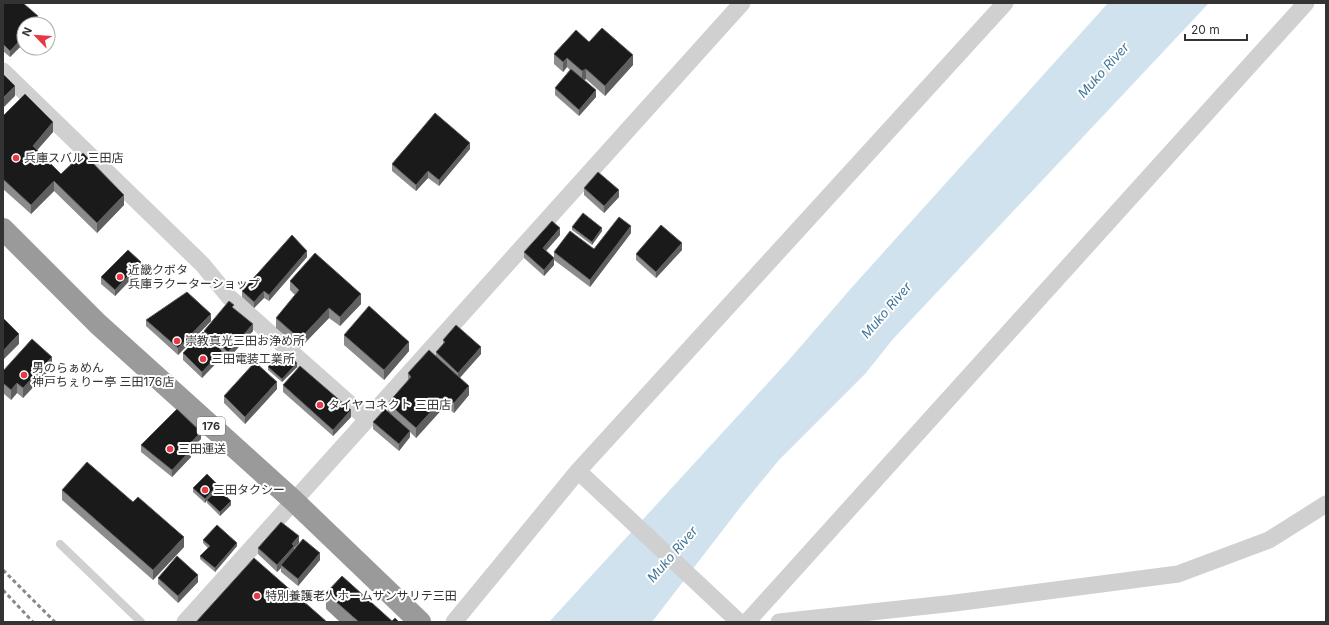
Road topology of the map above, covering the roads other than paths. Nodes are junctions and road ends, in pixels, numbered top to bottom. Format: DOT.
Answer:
graph roads {
  1 [pos="742,3"];
  2 [pos="1005,3"];
  3 [pos="1306,3"];
  4 [pos="3,72"];
  5 [pos="3,229"];
  6 [pos="367,419"];
  7 [pos="578,471"];
  8 [pos="294,501"];
  9 [pos="1326,504"];
  10 [pos="60,544"];
  11 [pos="734,617"];
  12 [pos="141,622"];
  13 [pos="185,622"];
  14 [pos="420,622"];
  15 [pos="454,622"];
  16 [pos="747,622"];
  17 [pos="779,622"];
  1 -- 6 [label="street"];
  2 -- 7 [label="street"];
  3 -- 16 [label="street"];
  4 -- 6 [label="street"];
  5 -- 8 [label="highway, 176"];
  6 -- 8 [label="street"];
  7 -- 11 [label="street"];
  7 -- 15 [label="street"];
  8 -- 13 [label="street"];
  8 -- 14 [label="highway, 176"];
  9 -- 17 [label="street"];
  10 -- 12 [label="lane"];
}
